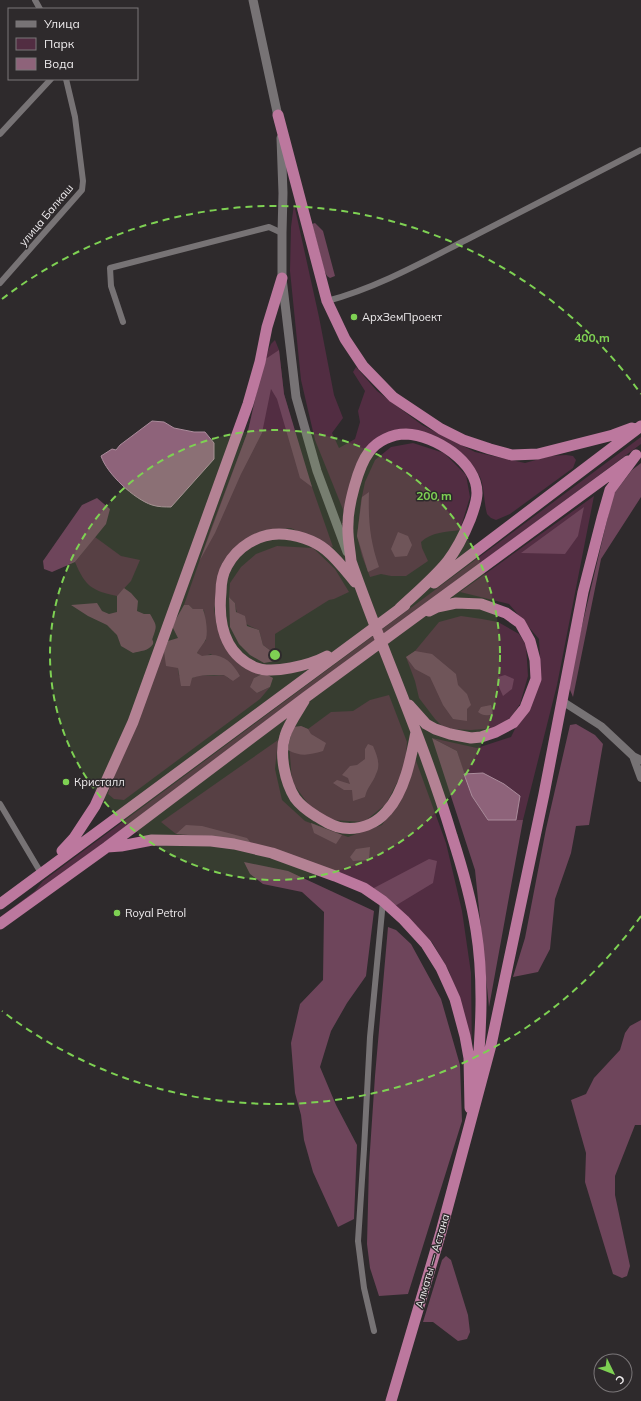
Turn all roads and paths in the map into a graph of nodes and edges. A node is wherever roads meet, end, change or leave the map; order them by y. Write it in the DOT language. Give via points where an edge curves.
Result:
graph roads {
  1 [pos="254,0"];
  2 [pos="50,80"];
  3 [pos="66,80"];
  4 [pos="278,115"];
  5 [pos="0,134"];
  6 [pos="641,150"];
  7 [pos="282,232"];
  8 [pos="282,278"];
  9 [pos="0,283"];
  10 [pos="327,301"];
  11 [pos="124,322"];
  12 [pos="641,422"];
  13 [pos="641,426"];
  14 [pos="639,453"];
  15 [pos="351,561"];
  16 [pos="360,587"];
  17 [pos="399,609"];
  18 [pos="407,623"];
  19 [pos="348,647"];
  20 [pos="306,697"];
  21 [pos="404,699"];
  22 [pos="562,701"];
  23 [pos="416,731"];
  24 [pos="633,756"];
  25 [pos="641,760"];
  26 [pos="641,778"];
  27 [pos="0,804"];
  28 [pos="2,814"];
  29 [pos="107,847"];
  30 [pos="41,873"];
  31 [pos="383,901"];
  32 [pos="0,904"];
  33 [pos="0,924"];
  34 [pos="470,1120"];
  35 [pos="374,1331"];
  36 [pos="391,1401"];
  1 -- 4 [label="main road"];
  2 -- 5 [label="street"];
  3 -- 9 [label="street, улица Балкаш" via="75,117 82,190"];
  4 -- 7 [label="main road" via="282,165"];
  4 -- 10 [label="highway"];
  6 -- 10 [label="street" via="382,281"];
  7 -- 8 [label="main road"];
  7 -- 11 [label="street" via="269,227 110,268 111,286"];
  8 -- 15 [label="main road" via="296,397 317,471"];
  8 -- 30 [label="highway" via="248,404 133,722 95,806 74,838"];
  10 -- 12 [label="highway" via="345,339 363,366 393,397 463,440 512,455 538,454 614,435"];
  13 -- 17 [label="highway"];
  14 -- 18 [label="highway"];
  14 -- 22 [label="highway" via="610,490 583,592"];
  15 -- 16 [label="highway"];
  15 -- 17 [label="highway" via="348,524 352,498 362,464 369,451 391,436 406,434 439,444 464,462 472,471 477,494 474,511 463,538 447,562"];
  16 -- 19 [label="highway" via="326,550 300,537 286,534 257,538 245,545 227,566 222,582 220,617 223,632 236,654 254,667 275,670 298,666 317,661"];
  16 -- 21 [label="highway"];
  17 -- 19 [label="highway"];
  18 -- 20 [label="highway"];
  18 -- 21 [label="highway" via="437,607 456,603 481,604 506,613 520,623 530,642 535,660 536,679 525,708 513,723 481,737 470,738 435,729 426,724"];
  19 -- 30 [label="highway"];
  20 -- 23 [label="highway" via="284,736 282,752 288,782 295,798 328,824 355,828 378,820 388,811 397,797 410,763"];
  20 -- 29 [label="highway"];
  21 -- 23 [label="highway"];
  22 -- 24 [label="street" via="601,726"];
  22 -- 34 [label="highway" via="491,1045"];
  23 -- 34 [label="highway" via="441,798 467,883 476,930 481,1012 477,1079"];
  24 -- 25 [label="street"];
  24 -- 26 [label="street"];
  27 -- 28 [label="street"];
  28 -- 30 [label="street"];
  29 -- 31 [label="highway" via="152,840 234,844 272,853 334,876 364,888"];
  29 -- 33 [label="highway"];
  30 -- 32 [label="highway"];
  31 -- 34 [label="highway" via="426,944 441,968 455,999 469,1058"];
  31 -- 35 [label="street" via="370,1037 358,1241 364,1288"];
  34 -- 36 [label="highway, Алматы — Астана" via="441,1232"];
}
